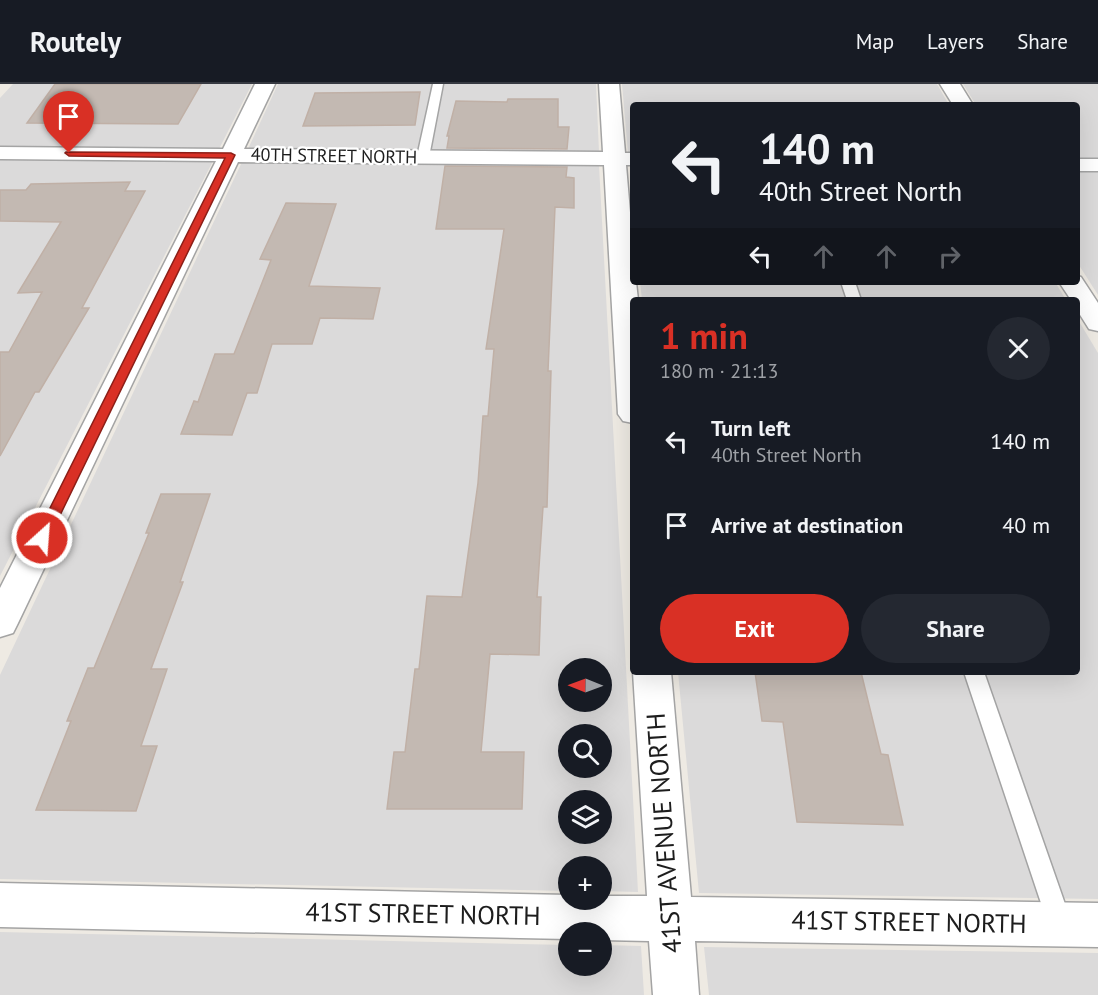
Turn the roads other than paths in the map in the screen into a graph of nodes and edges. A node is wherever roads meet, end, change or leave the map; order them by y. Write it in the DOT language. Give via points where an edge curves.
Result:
graph roads {
  1 [pos="265,84"];
  2 [pos="438,84"];
  3 [pos="609,84"];
  4 [pos="950,84"];
  5 [pos="961,102"];
  6 [pos="0,153"];
  7 [pos="231,155"];
  8 [pos="423,157"];
  9 [pos="623,159"];
  10 [pos="1080,165"];
  11 [pos="1098,165"];
  12 [pos="1074,285"];
  13 [pos="1098,323"];
  14 [pos="630,338"];
  15 [pos="0,623"];
  16 [pos="652,675"];
  17 [pos="975,675"];
  18 [pos="0,905"];
  19 [pos="671,919"];
  20 [pos="1079,925"];
  21 [pos="676,995"];
  1 -- 7 [label="street"];
  2 -- 8 [label="lane"];
  3 -- 9 [label="street"];
  4 -- 5 [label="street"];
  6 -- 7 [label="street, 40TH STREET NORTH"];
  7 -- 8 [label="street, 40TH STREET NORTH"];
  7 -- 15 [label="street"];
  8 -- 9 [label="street, 40TH STREET NORTH"];
  9 -- 14 [label="street"];
  10 -- 11 [label="street"];
  12 -- 13 [label="street"];
  16 -- 19 [label="street, 41ST AVENUE NORTH"];
  17 -- 20 [label="lane"];
  18 -- 19 [label="street, 41ST STREET NORTH"];
  19 -- 20 [label="street, 41ST STREET NORTH"];
  19 -- 21 [label="street, 41ST AVENUE NORTH"];
}
